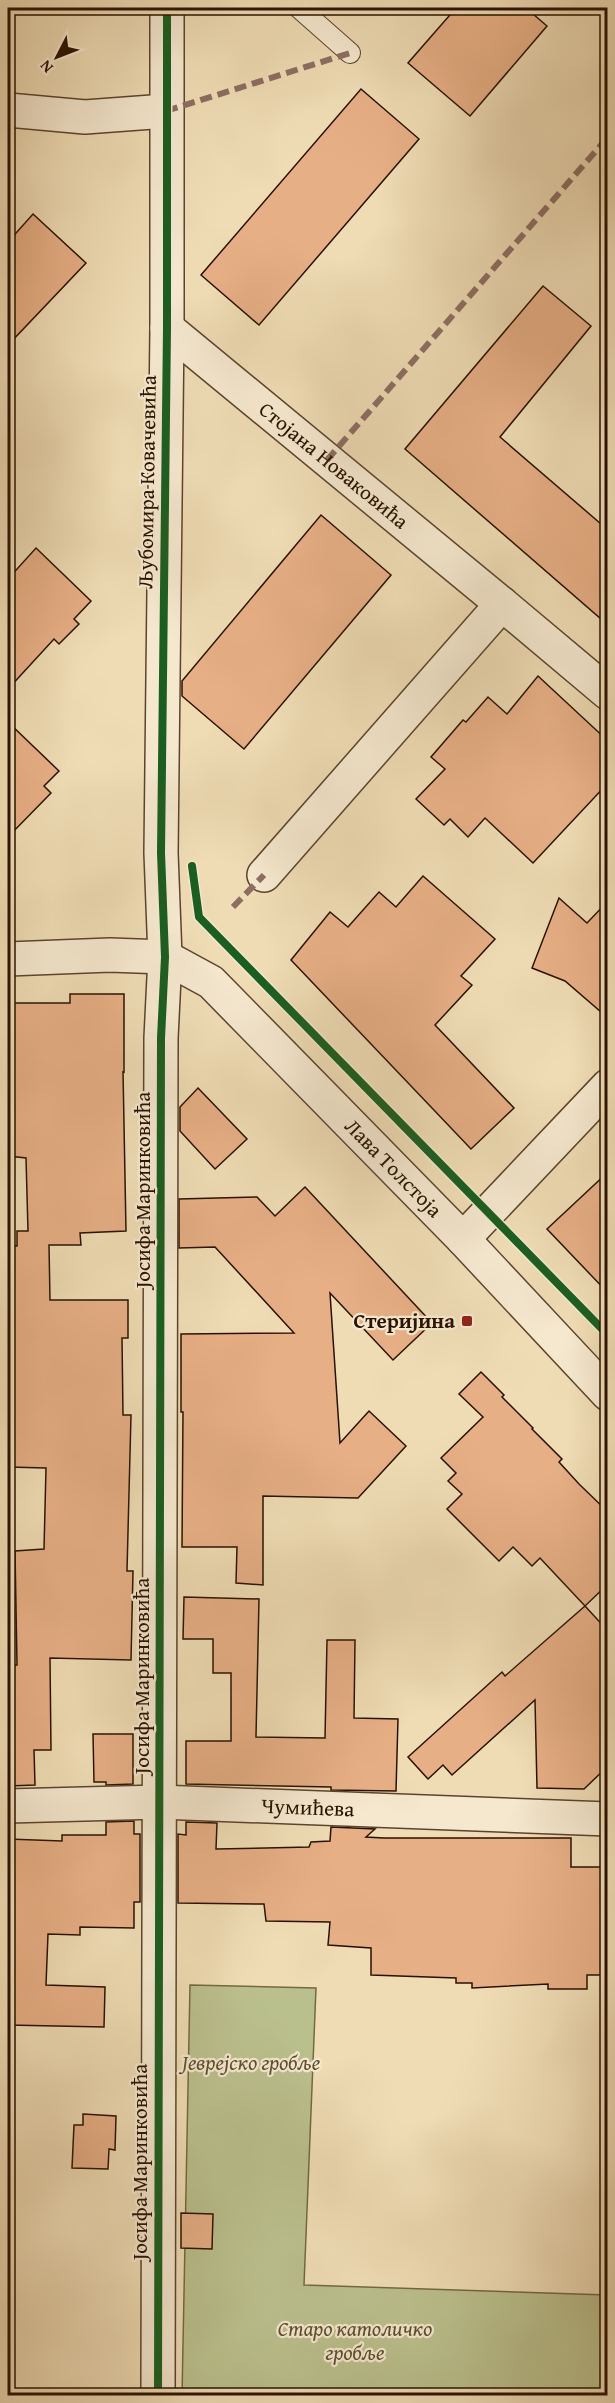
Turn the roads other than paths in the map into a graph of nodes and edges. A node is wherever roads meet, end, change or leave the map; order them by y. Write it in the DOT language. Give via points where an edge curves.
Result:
graph roads {
  1 [pos="167,8"];
  2 [pos="299,8"];
  3 [pos="350,53"];
  4 [pos="8,110"];
  5 [pos="166,111"];
  6 [pos="167,328"];
  7 [pos="502,604"];
  8 [pos="608,693"];
  9 [pos="264,875"];
  10 [pos="165,957"];
  11 [pos="8,959"];
  12 [pos="608,1086"];
  13 [pos="463,1239"];
  14 [pos="608,1394"];
  15 [pos="159,1802"];
  16 [pos="8,1806"];
  17 [pos="608,1819"];
  18 [pos="158,2396"];
  1 -- 5 [label="street, Љубомира Ковачевића"];
  2 -- 3 [label="lane"];
  4 -- 5 [label="street" via="85,117"];
  5 -- 6 [label="street, Љубомира Ковачевића"];
  6 -- 7 [label="street, Стојана Новаковића"];
  6 -- 10 [label="street, Љубомира Ковачевића" via="161,853"];
  7 -- 8 [label="street, Стојана Новаковића"];
  7 -- 9 [label="street"];
  10 -- 11 [label="street"];
  10 -- 13 [label="street, Лава Толстоја" via="211,982"];
  10 -- 15 [label="street, Јосифа Маринковића" via="161,1038"];
  12 -- 13 [label="street"];
  13 -- 14 [label="street, Лава Толстоја"];
  15 -- 16 [label="street, Чумићева"];
  15 -- 17 [label="street, Чумићева"];
  15 -- 18 [label="street, Јосифа Маринковића"];
}
